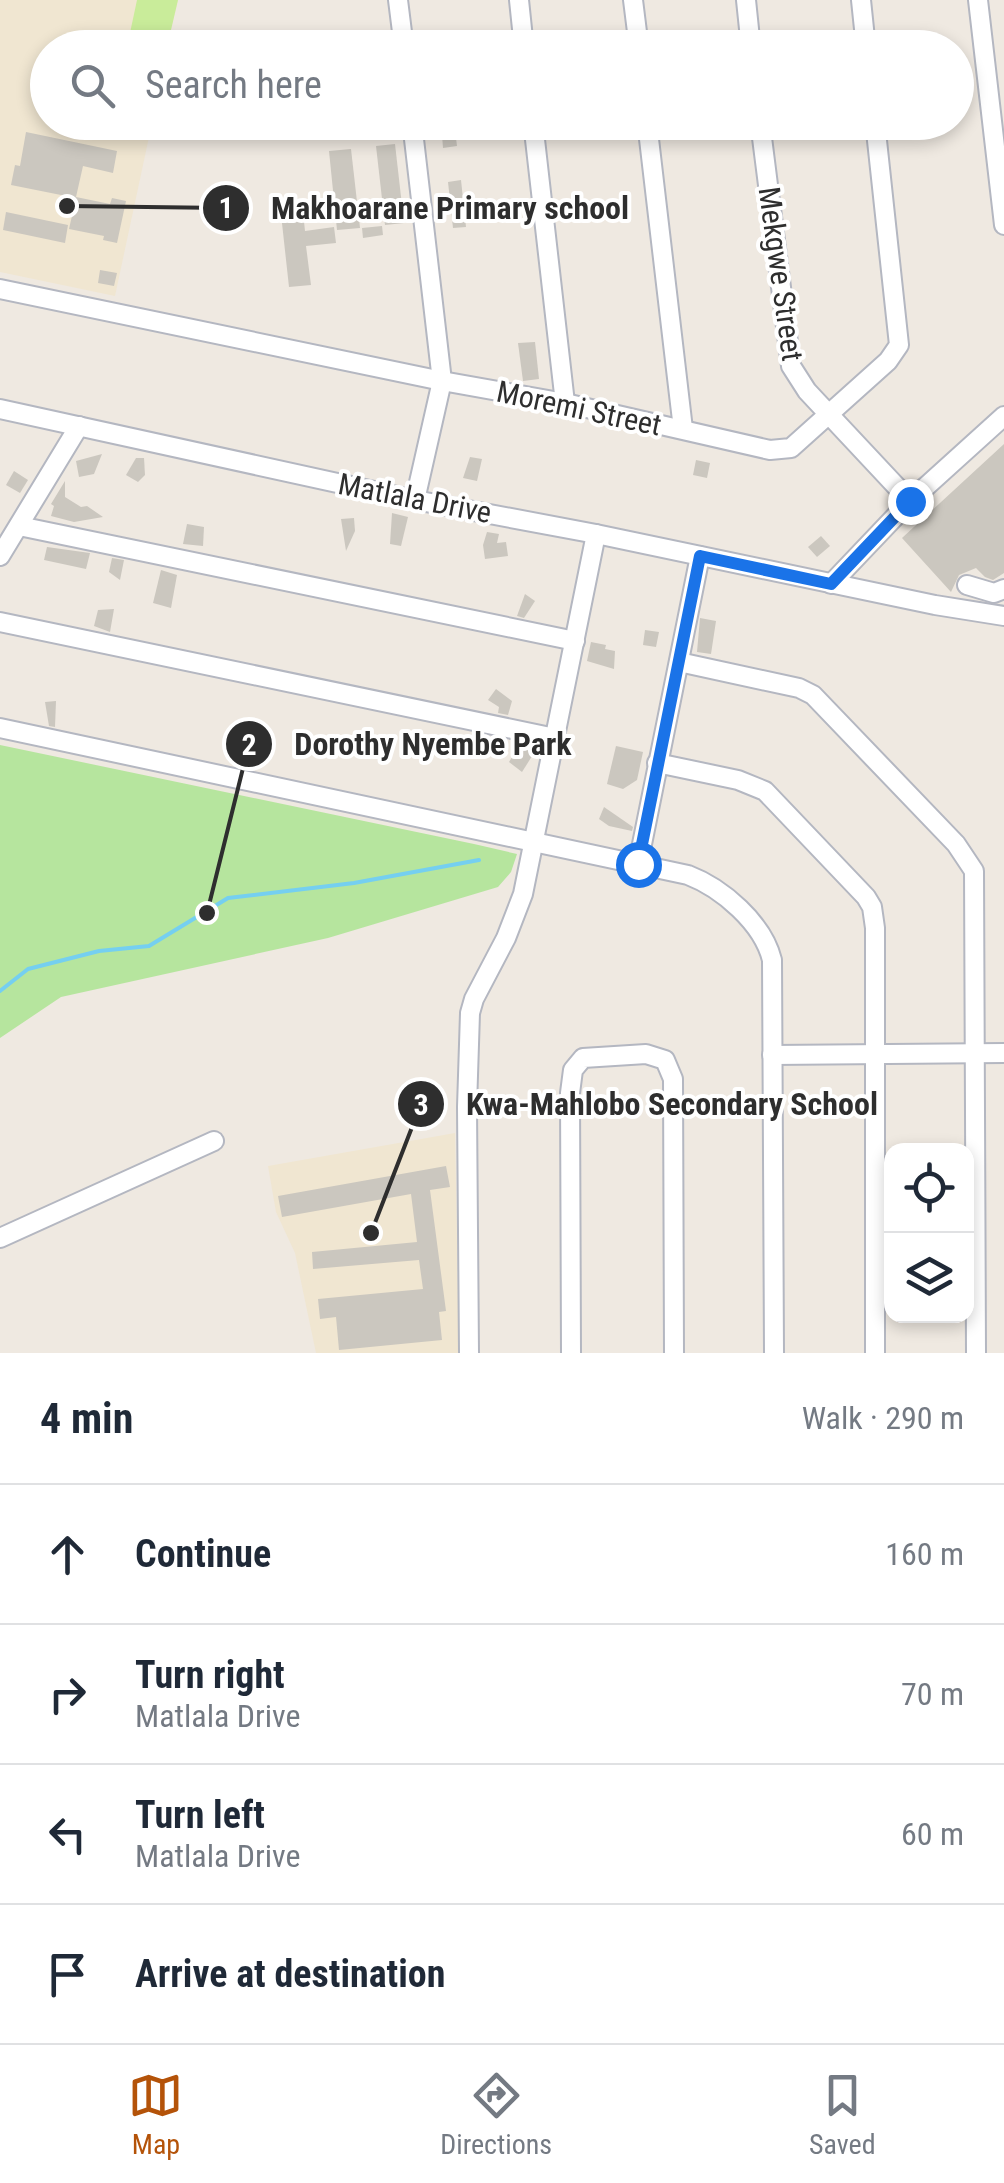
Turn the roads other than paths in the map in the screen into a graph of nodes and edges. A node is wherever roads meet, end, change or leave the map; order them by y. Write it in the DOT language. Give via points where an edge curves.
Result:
graph roads {
  1 [pos="398,0"];
  2 [pos="519,0"];
  3 [pos="633,0"];
  4 [pos="746,0"];
  5 [pos="860,0"];
  6 [pos="978,0"];
  7 [pos="402,30"];
  8 [pos="522,30"];
  9 [pos="636,30"];
  10 [pos="750,30"];
  11 [pos="864,30"];
  12 [pos="414,140"];
  13 [pos="535,140"];
  14 [pos="649,140"];
  15 [pos="762,140"];
  16 [pos="877,140"];
  17 [pos="1004,224"];
  18 [pos="0,289"];
  19 [pos="442,381"];
  20 [pos="565,404"];
  21 [pos="0,409"];
  22 [pos="829,415"];
  23 [pos="1004,416"];
  24 [pos="78,426"];
  25 [pos="683,430"];
  26 [pos="415,500"];
  27 [pos="910,501"];
  28 [pos="18,526"];
  29 [pos="596,534"];
  30 [pos="0,556"];
  31 [pos="700,556"];
  32 [pos="831,584"];
  33 [pos="967,585"];
  34 [pos="1004,589"];
  35 [pos="1004,616"];
  36 [pos="0,622"];
  37 [pos="575,640"];
  38 [pos="680,662"];
  39 [pos="0,728"];
  40 [pos="555,738"];
  41 [pos="657,762"];
  42 [pos="533,841"];
  43 [pos="638,864"];
  44 [pos="975,1052"];
  45 [pos="1004,1052"];
  46 [pos="876,1054"];
  47 [pos="772,1056"];
  48 [pos="214,1141"];
  49 [pos="0,1238"];
  50 [pos="469,1353"];
  51 [pos="571,1353"];
  52 [pos="674,1353"];
  53 [pos="774,1353"];
  54 [pos="875,1353"];
  55 [pos="976,1353"];
  1 -- 7 [label="street"];
  2 -- 8 [label="street"];
  3 -- 9 [label="street"];
  4 -- 10 [label="street"];
  5 -- 11 [label="street"];
  6 -- 17 [label="street"];
  12 -- 19 [label="street"];
  13 -- 20 [label="street"];
  14 -- 25 [label="street"];
  15 -- 22 [label="street, Mekgwe Street" via="788,353 796,377"];
  16 -- 22 [label="street, Moremi Street" via="898,345"];
  18 -- 19 [label="street, Moremi Street"];
  19 -- 20 [label="street, Moremi Street"];
  19 -- 26 [label="street"];
  20 -- 25 [label="street, Moremi Street"];
  21 -- 24 [label="street, Matlala Drive"];
  22 -- 25 [label="street, Moremi Street" via="799,444 780,450"];
  22 -- 27 [label="street, Mekgwe Street"];
  23 -- 27 [label="street"];
  24 -- 26 [label="street, Matlala Drive"];
  24 -- 28 [label="street"];
  26 -- 29 [label="street, Matlala Drive"];
  27 -- 32 [label="street"];
  28 -- 30 [label="street"];
  28 -- 37 [label="street"];
  29 -- 31 [label="street, Matlala Drive"];
  29 -- 37 [label="street"];
  31 -- 32 [label="street, Matlala Drive"];
  31 -- 38 [label="street"];
  32 -- 35 [label="street, Matlala Drive"];
  33 -- 34 [label="street"];
  36 -- 40 [label="street"];
  37 -- 40 [label="street"];
  38 -- 41 [label="street"];
  38 -- 44 [label="street" via="813,695 968,860 976,886"];
  39 -- 42 [label="street"];
  40 -- 42 [label="street"];
  41 -- 43 [label="street"];
  41 -- 46 [label="street" via="764,790 866,897 876,928"];
  42 -- 43 [label="street"];
  42 -- 50 [label="street" via="516,916 470,1013"];
  43 -- 47 [label="street" via="707,882 764,938 772,960"];
  44 -- 45 [label="street"];
  44 -- 46 [label="street"];
  44 -- 55 [label="street"];
  46 -- 47 [label="street"];
  46 -- 54 [label="street"];
  47 -- 53 [label="street"];
  48 -- 49 [label="street"];
  51 -- 52 [label="street" via="573,1070 583,1058 646,1054 665,1060 673,1079"];
}
